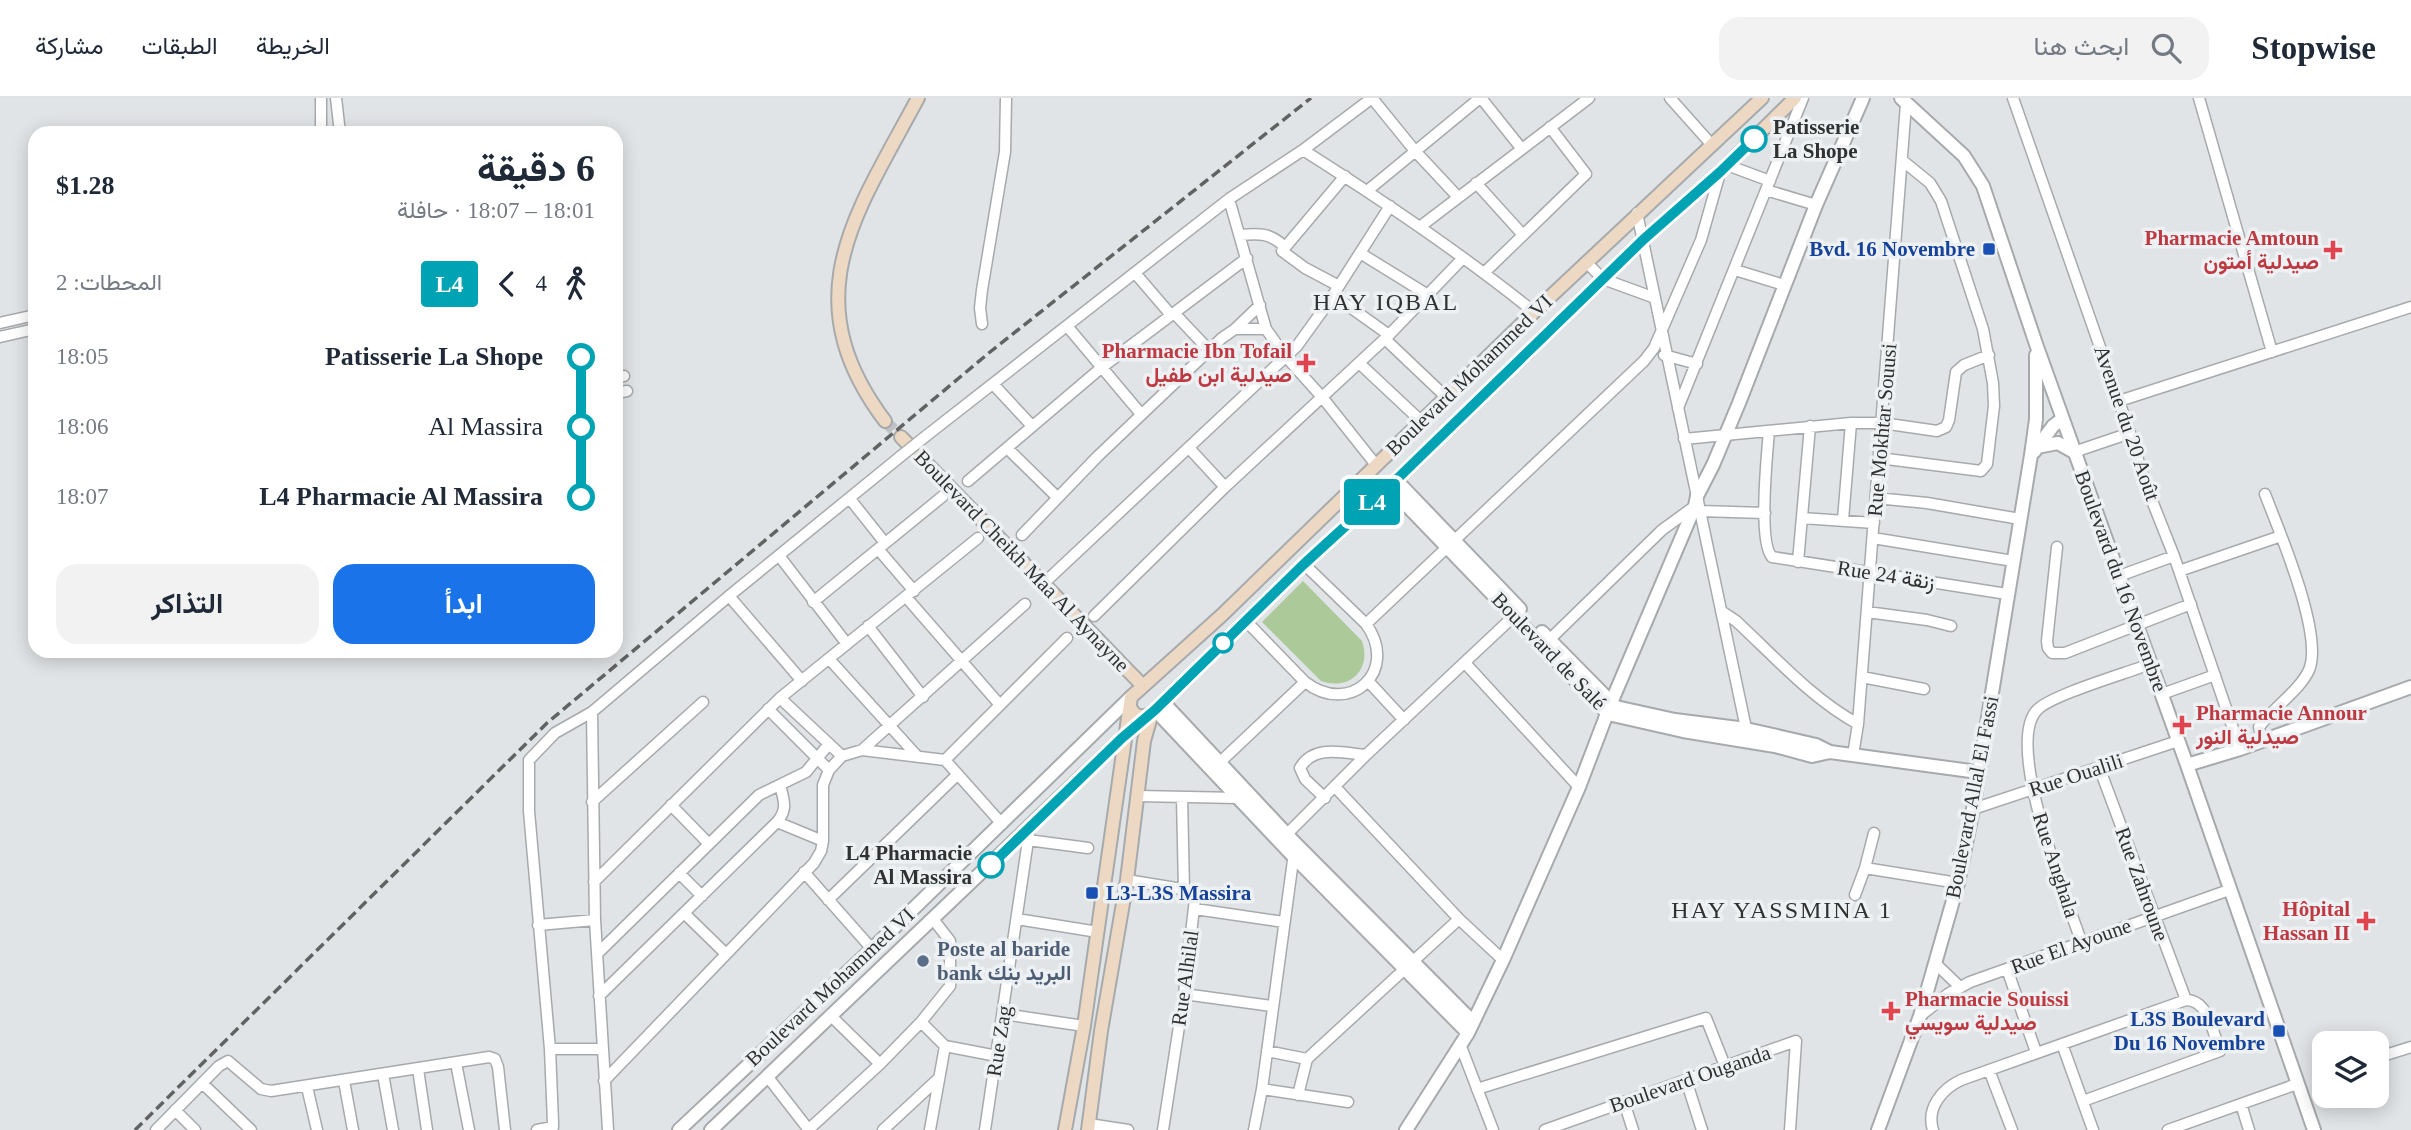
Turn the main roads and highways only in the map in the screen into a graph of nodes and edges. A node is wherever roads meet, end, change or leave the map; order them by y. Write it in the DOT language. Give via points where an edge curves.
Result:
graph roads {
  1 [pos="918,98"];
  2 [pos="1762,98"];
  3 [pos="1795,98"];
  4 [pos="885,421"];
  5 [pos="901,437"];
  6 [pos="1145,684"];
  7 [pos="1130,701"];
  8 [pos="1157,708"];
  9 [pos="1088,1127"];
  10 [pos="1065,1130"];
  1 -- 4 [label="main road" via="854,219 839,271 839,324 845,348 868,399"];
  2 -- 6 [label="main road, Boulevard Mohammed VI"];
  3 -- 8 [label="main road, Boulevard Mohammed VI"];
  5 -- 6 [label="main road, Boulevard Cheikh Maa Al Aynayne"];
  6 -- 7 [label="main road, Boulevard Mohammed VI"];
  6 -- 8 [label="main road, Boulevard Cheikh Maa Al Aynayne" via="1155,681 1166,693"];
  7 -- 8 [label="main road" via="1137,716"];
  7 -- 10 [label="main road, Boulevard Cheikh Maa Al Aynayne"];
  8 -- 9 [label="main road" via="1144,741"];
}
